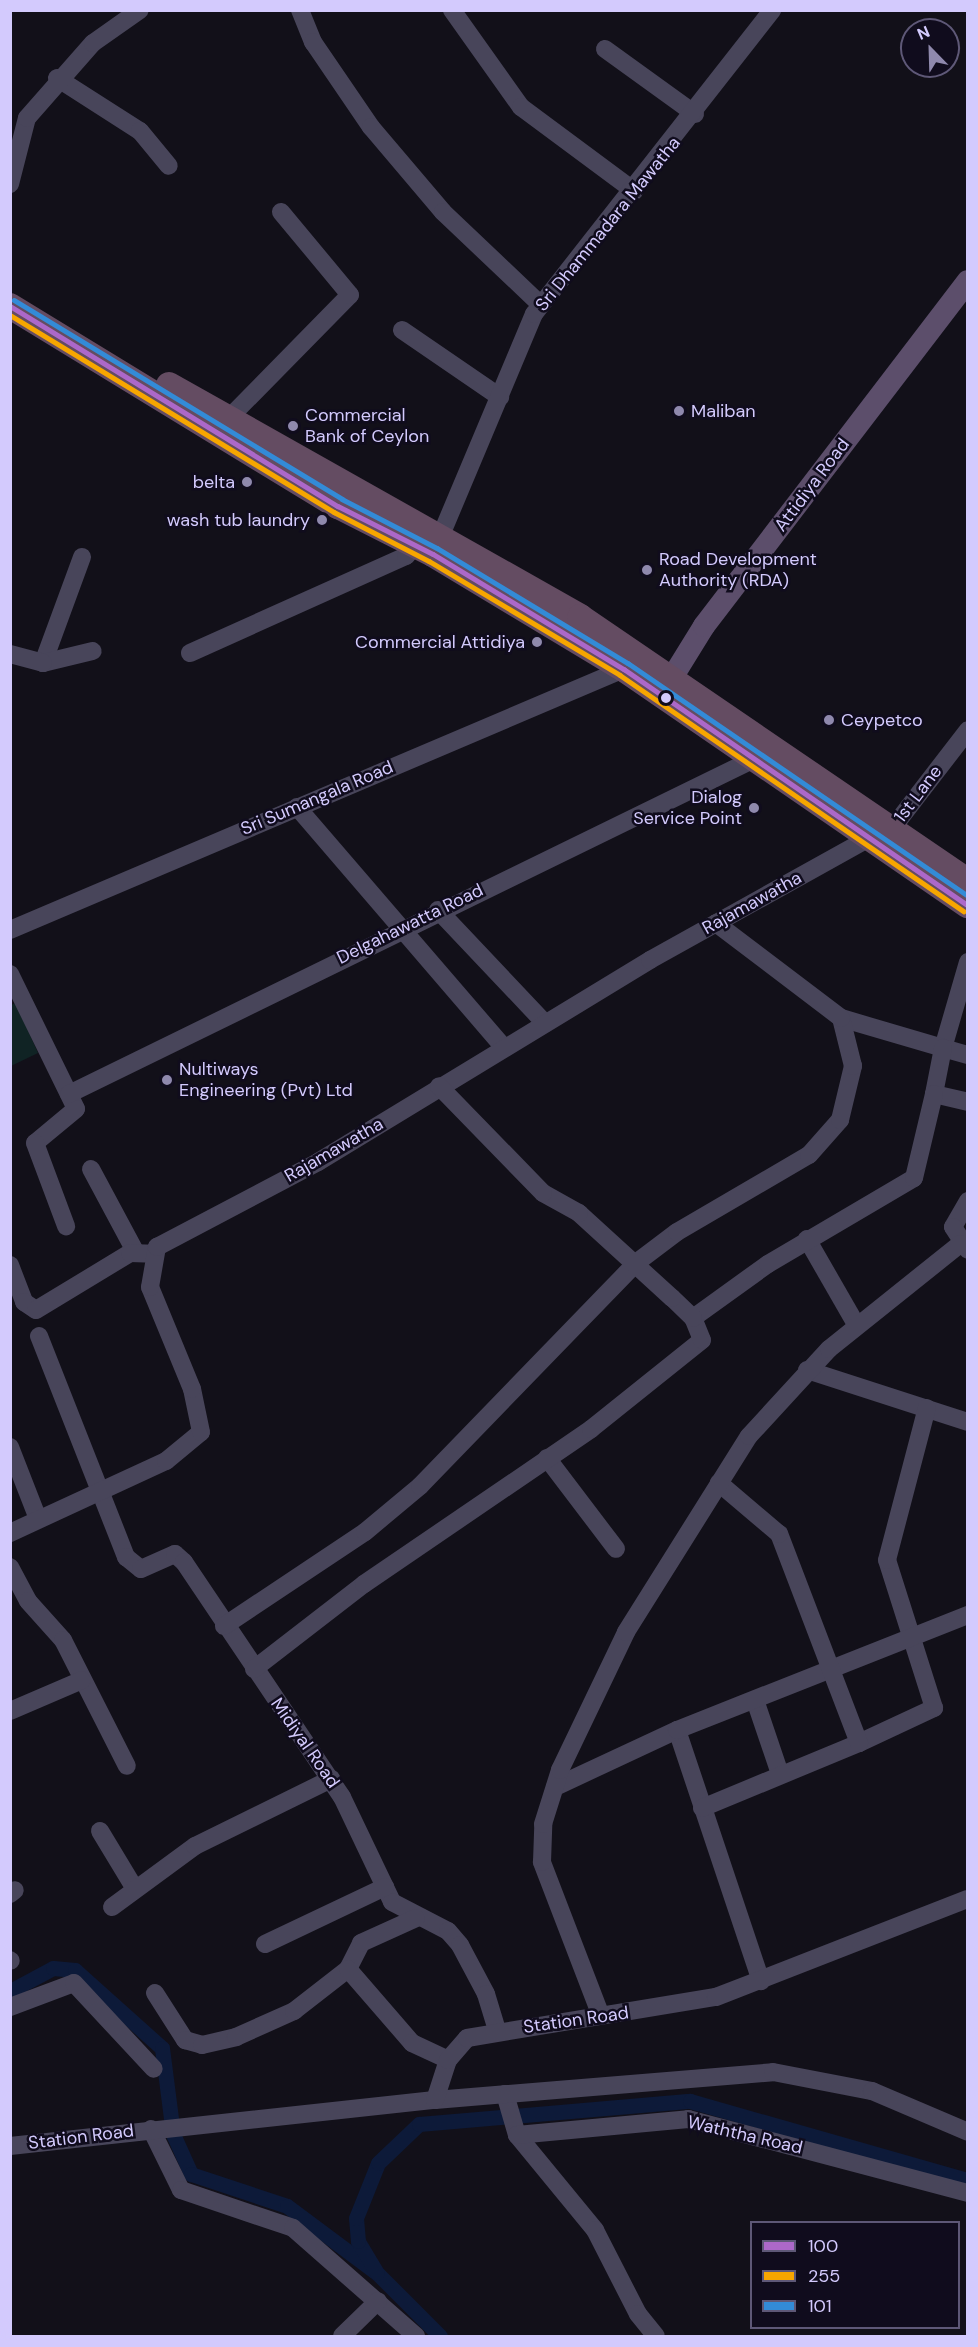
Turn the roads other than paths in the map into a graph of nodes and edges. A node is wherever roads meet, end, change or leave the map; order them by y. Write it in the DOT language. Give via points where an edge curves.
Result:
graph roads {
  1 [pos="140,10"];
  2 [pos="300,10"];
  3 [pos="452,10"];
  4 [pos="772,10"];
  5 [pos="605,49"];
  6 [pos="57,78"];
  7 [pos="695,114"];
  8 [pos="169,166"];
  9 [pos="10,184"];
  10 [pos="634,192"];
  11 [pos="281,212"];
  12 [pos="968,280"];
  13 [pos="10,288"];
  14 [pos="541,304"];
  15 [pos="10,306"];
  16 [pos="402,330"];
  17 [pos="500,397"];
  18 [pos="228,419"];
  19 [pos="429,543"];
  20 [pos="82,557"];
  21 [pos="93,651"];
  22 [pos="190,653"];
  23 [pos="10,654"];
  24 [pos="43,663"];
  25 [pos="624,669"];
  26 [pos="668,687"];
  27 [pos="968,730"];
  28 [pos="754,759"];
  29 [pos="297,807"];
  30 [pos="891,830"];
  31 [pos="866,840"];
  32 [pos="968,882"];
  33 [pos="968,905"];
  34 [pos="438,910"];
  35 [pos="716,923"];
  36 [pos="400,929"];
  37 [pos="10,930"];
  38 [pos="968,962"];
  39 [pos="10,974"];
  40 [pos="841,1018"];
  41 [pos="545,1023"];
  42 [pos="504,1048"];
  43 [pos="943,1048"];
  44 [pos="968,1055"];
  45 [pos="439,1086"];
  46 [pos="69,1094"];
  47 [pos="934,1094"];
  48 [pos="968,1102"];
  49 [pos="91,1169"];
  50 [pos="968,1201"];
  51 [pos="66,1226"];
  52 [pos="807,1239"];
  53 [pos="964,1247"];
  54 [pos="135,1251"];
  55 [pos="153,1254"];
  56 [pos="636,1263"];
  57 [pos="10,1265"];
  58 [pos="693,1318"];
  59 [pos="857,1326"];
  60 [pos="39,1336"];
  61 [pos="807,1371"];
  62 [pos="927,1408"];
  63 [pos="968,1422"];
  64 [pos="10,1446"];
  65 [pos="547,1458"];
  66 [pos="719,1483"];
  67 [pos="98,1492"];
  68 [pos="38,1519"];
  69 [pos="10,1533"];
  70 [pos="616,1549"];
  71 [pos="10,1568"];
  72 [pos="968,1615"];
  73 [pos="224,1626"];
  74 [pos="913,1636"];
  75 [pos="833,1668"];
  76 [pos="254,1669"];
  77 [pos="82,1680"];
  78 [pos="755,1700"];
  79 [pos="10,1711"];
  80 [pos="676,1730"];
  81 [pos="859,1743"];
  82 [pos="127,1766"];
  83 [pos="780,1774"];
  84 [pos="331,1779"];
  85 [pos="555,1787"];
  86 [pos="702,1808"];
  87 [pos="100,1831"];
  88 [pos="385,1887"];
  89 [pos="135,1889"];
  90 [pos="968,1899"];
  91 [pos="112,1907"];
  92 [pos="416,1918"];
  93 [pos="265,1944"];
  94 [pos="348,1969"];
  95 [pos="761,1981"];
  96 [pos="155,1994"];
  97 [pos="10,2007"];
  98 [pos="601,2016"];
  99 [pos="497,2031"];
  100 [pos="448,2060"];
  101 [pos="154,2069"];
  102 [pos="435,2100"];
  103 [pos="506,2101"];
  104 [pos="151,2129"];
  105 [pos="514,2130"];
  106 [pos="968,2132"];
  107 [pos="10,2146"];
  108 [pos="968,2193"];
  109 [pos="378,2301"];
  110 [pos="342,2337"];
  111 [pos="416,2337"];
  112 [pos="656,2337"];
  1 -- 6 [label="street"];
  2 -- 14 [label="street" via="313,42 371,127 443,212"];
  3 -- 10 [label="street" via="521,107"];
  4 -- 7 [label="street, Sri Dhammadara Mawatha"];
  5 -- 7 [label="street"];
  6 -- 8 [label="street" via="140,131"];
  6 -- 9 [label="street" via="27,118"];
  7 -- 10 [label="street, Sri Dhammadara Mawatha"];
  10 -- 14 [label="street, Sri Dhammadara Mawatha"];
  11 -- 18 [label="street" via="350,295"];
  12 -- 26 [label="main road, Attidiya Road" via="704,626"];
  13 -- 18 [label="highway"];
  14 -- 17 [label="street, Sri Dhammadara Mawatha"];
  15 -- 19 [label="highway" via="338,506"];
  16 -- 17 [label="street"];
  17 -- 19 [label="street, Sri Dhammadara Mawatha"];
  18 -- 19 [label="highway"];
  19 -- 22 [label="street"];
  19 -- 25 [label="highway"];
  19 -- 26 [label="highway" via="580,617"];
  20 -- 24 [label="street"];
  21 -- 24 [label="street"];
  23 -- 24 [label="street"];
  25 -- 26 [label="highway"];
  25 -- 29 [label="street, Sri Sumangala Road"];
  26 -- 28 [label="highway"];
  26 -- 30 [label="highway"];
  27 -- 30 [label="street, 1st Lane"];
  28 -- 31 [label="highway"];
  28 -- 34 [label="street, Delgahawatta Road"];
  29 -- 36 [label="street"];
  29 -- 37 [label="street, Sri Sumangala Road"];
  30 -- 32 [label="highway"];
  31 -- 33 [label="highway"];
  31 -- 35 [label="street, Rajamawatha"];
  34 -- 36 [label="street, Delgahawatta Road"];
  34 -- 41 [label="street"];
  35 -- 40 [label="street"];
  35 -- 41 [label="street, Rajamawatha"];
  36 -- 42 [label="street"];
  36 -- 46 [label="street, Delgahawatta Road"];
  38 -- 43 [label="street"];
  39 -- 46 [label="street"];
  40 -- 43 [label="street"];
  40 -- 56 [label="street" via="853,1084 829,1136 790,1167 677,1232"];
  41 -- 42 [label="street, Rajamawatha"];
  42 -- 45 [label="street, Rajamawatha"];
  43 -- 44 [label="street"];
  43 -- 47 [label="street"];
  45 -- 55 [label="street, Rajamawatha" via="318,1162 172,1238"];
  45 -- 56 [label="street" via="543,1193 579,1214"];
  46 -- 51 [label="street" via="76,1109 73,1117 42,1133 35,1143"];
  47 -- 48 [label="street"];
  47 -- 52 [label="street" via="914,1178"];
  49 -- 54 [label="street"];
  50 -- 53 [label="street" via="954,1218"];
  52 -- 58 [label="street"];
  52 -- 59 [label="street"];
  53 -- 59 [label="street"];
  54 -- 55 [label="street"];
  54 -- 57 [label="street" via="36,1310 24,1302"];
  55 -- 67 [label="street" via="150,1287 192,1389 201,1432 177,1455"];
  56 -- 58 [label="street"];
  56 -- 73 [label="street" via="420,1486 365,1532"];
  58 -- 65 [label="street" via="702,1340"];
  59 -- 61 [label="street"];
  60 -- 67 [label="street"];
  61 -- 62 [label="street"];
  61 -- 66 [label="street" via="749,1436"];
  62 -- 63 [label="street"];
  62 -- 74 [label="street" via="887,1560"];
  64 -- 68 [label="street"];
  65 -- 70 [label="street"];
  65 -- 76 [label="street" via="364,1584"];
  66 -- 75 [label="street" via="780,1534"];
  66 -- 85 [label="street" via="626,1632"];
  67 -- 68 [label="street"];
  67 -- 73 [label="street, Midiyal Road" via="132,1564 152,1566 175,1554"];
  68 -- 69 [label="street"];
  71 -- 77 [label="street" via="28,1601 63,1641"];
  72 -- 74 [label="street"];
  73 -- 76 [label="street, Midiyal Road"];
  74 -- 75 [label="street"];
  74 -- 81 [label="street" via="934,1708"];
  75 -- 78 [label="street"];
  75 -- 81 [label="street"];
  76 -- 84 [label="street, Midiyal Road"];
  77 -- 79 [label="street"];
  77 -- 82 [label="street"];
  78 -- 80 [label="street"];
  78 -- 83 [label="street"];
  80 -- 85 [label="street"];
  80 -- 86 [label="street"];
  81 -- 83 [label="street"];
  83 -- 86 [label="street"];
  84 -- 88 [label="street, Midiyal Road"];
  84 -- 89 [label="street" via="195,1846"];
  85 -- 98 [label="street" via="543,1824 542,1862"];
  86 -- 95 [label="street"];
  87 -- 89 [label="street"];
  88 -- 92 [label="street, Midiyal Road" via="400,1910"];
  88 -- 93 [label="street"];
  89 -- 91 [label="street"];
  90 -- 95 [label="street, Station Road"];
  92 -- 94 [label="street" via="361,1943"];
  92 -- 99 [label="street, Midiyal Road" via="454,1936 486,1994"];
  94 -- 96 [label="street" via="294,2011 236,2037 202,2045 185,2040"];
  94 -- 100 [label="street" via="412,2043"];
  95 -- 98 [label="street, Station Road" via="680,2006"];
  97 -- 101 [label="street" via="74,1983"];
  98 -- 99 [label="street, Station Road"];
  99 -- 100 [label="street, Station Road" via="467,2038"];
  100 -- 102 [label="street, Station Road"];
  102 -- 103 [label="street"];
  102 -- 104 [label="street, Station Road"];
  103 -- 105 [label="street"];
  103 -- 106 [label="street" via="773,2072 872,2091"];
  104 -- 107 [label="street, Station Road"];
  104 -- 109 [label="street" via="181,2190 293,2228"];
  105 -- 108 [label="street, Waththa Road" via="688,2119"];
  105 -- 112 [label="street" via="595,2230 638,2314"];
  109 -- 110 [label="street"];
  109 -- 111 [label="street"];
}
